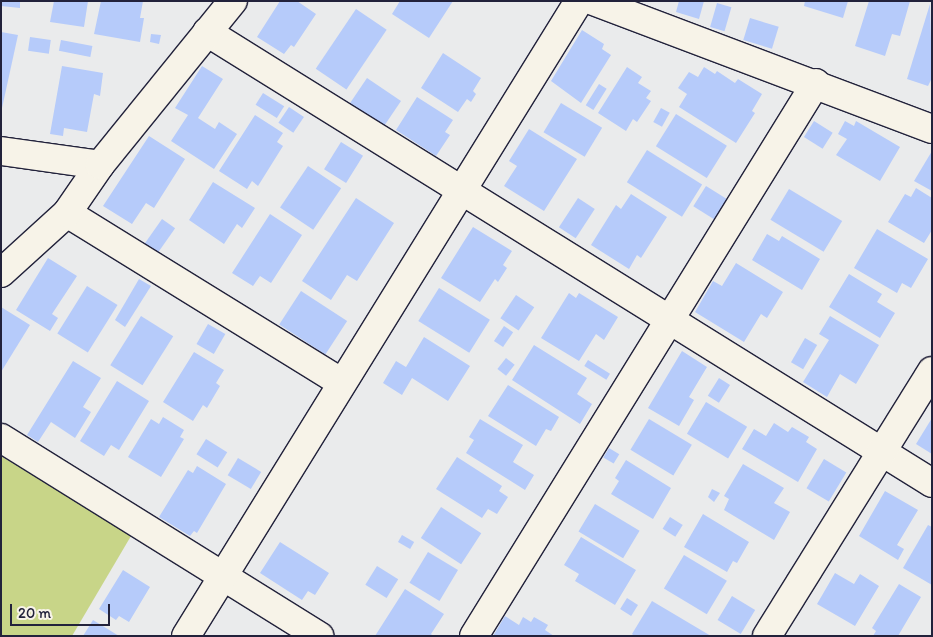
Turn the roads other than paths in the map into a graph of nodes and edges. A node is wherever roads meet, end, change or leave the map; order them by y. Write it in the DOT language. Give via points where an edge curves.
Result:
graph roads {
  1 [pos="233,1"];
  2 [pos="579,1"];
  3 [pos="593,1"];
  4 [pos="207,32"];
  5 [pos="816,83"];
  6 [pos="932,129"];
  7 [pos="1,151"];
  8 [pos="100,165"];
  9 [pos="460,192"];
  10 [pos="67,213"];
  11 [pos="1,273"];
  12 [pos="669,322"];
  13 [pos="932,371"];
  14 [pos="342,383"];
  15 [pos="1,438"];
  16 [pos="882,452"];
  17 [pos="932,483"];
  18 [pos="223,576"];
  19 [pos="186,636"];
  20 [pos="319,636"];
  21 [pos="474,636"];
  22 [pos="767,636"];
  1 -- 4 [label="street"];
  2 -- 9 [label="street"];
  3 -- 5 [label="street"];
  4 -- 8 [label="street"];
  4 -- 9 [label="street"];
  5 -- 6 [label="street"];
  5 -- 12 [label="street"];
  7 -- 8 [label="street"];
  8 -- 10 [label="street"];
  9 -- 12 [label="street"];
  9 -- 14 [label="street"];
  10 -- 11 [label="street"];
  10 -- 14 [label="street"];
  12 -- 16 [label="street"];
  12 -- 21 [label="street"];
  13 -- 16 [label="street"];
  14 -- 18 [label="street"];
  15 -- 18 [label="street"];
  16 -- 17 [label="street"];
  16 -- 22 [label="street"];
  18 -- 19 [label="street"];
  18 -- 20 [label="street"];
}
